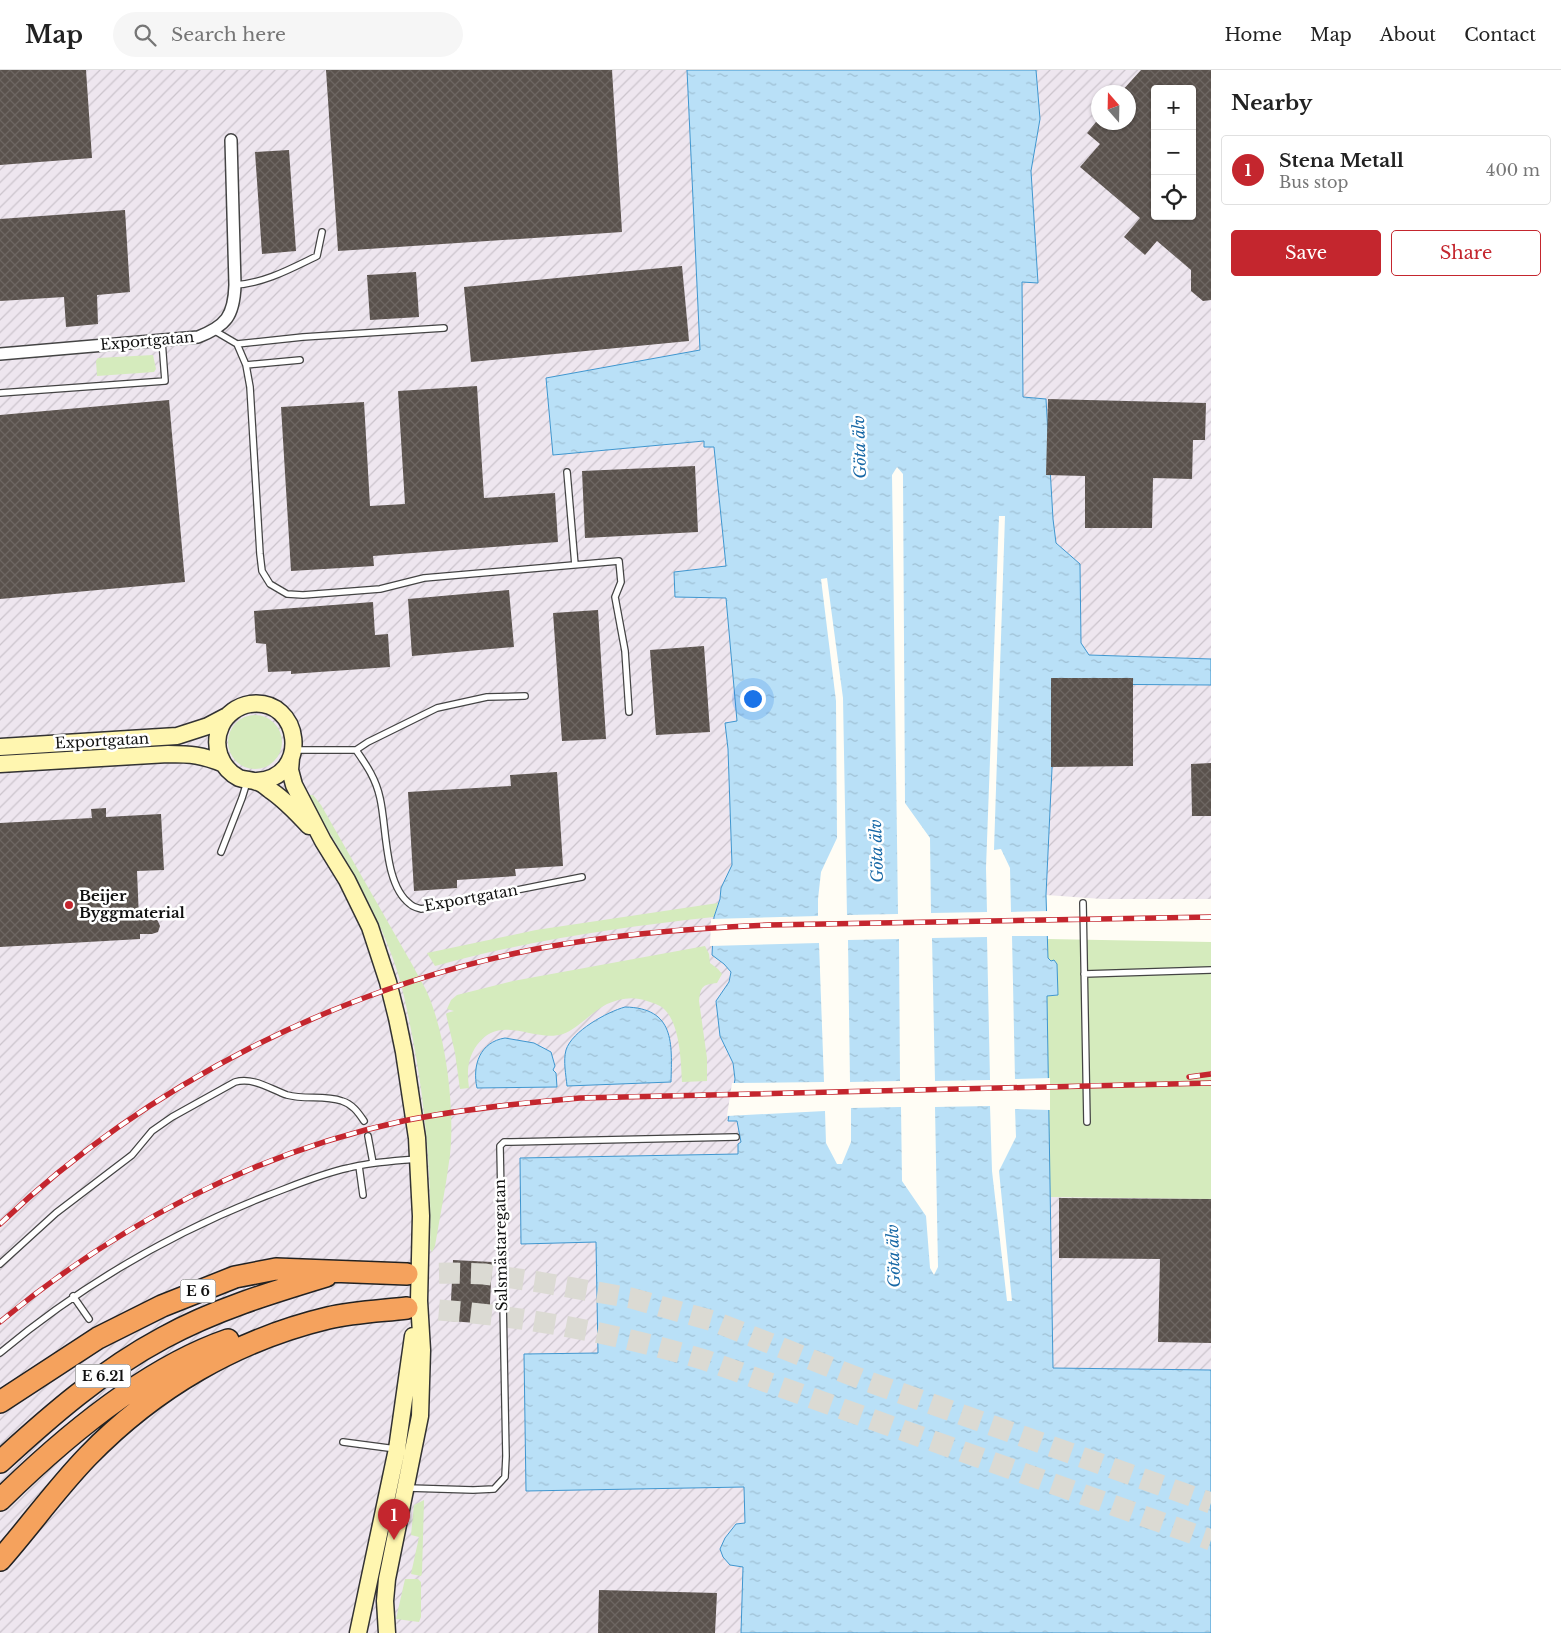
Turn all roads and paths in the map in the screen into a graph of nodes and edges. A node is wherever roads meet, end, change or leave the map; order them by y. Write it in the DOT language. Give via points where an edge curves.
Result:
graph roads {
  1 [pos="231,140"];
  2 [pos="322,232"];
  3 [pos="235,285"];
  4 [pos="444,328"];
  5 [pos="215,330"];
  6 [pos="162,341"];
  7 [pos="237,344"];
  8 [pos="0,354"];
  9 [pos="300,360"];
  10 [pos="246,365"];
  11 [pos="0,393"];
  12 [pos="567,472"];
  13 [pos="575,565"];
  14 [pos="524,696"];
  15 [pos="628,712"];
  16 [pos="229,715"];
  17 [pos="0,747"];
  18 [pos="356,750"];
  19 [pos="292,754"];
  20 [pos="0,764"];
  21 [pos="224,764"];
  22 [pos="252,781"];
  23 [pos="323,841"];
  24 [pos="221,852"];
  25 [pos="582,877"];
  26 [pos="1083,903"];
  27 [pos="1211,970"];
  28 [pos="1084,974"];
  29 [pos="364,1121"];
  30 [pos="1087,1122"];
  31 [pos="368,1136"];
  32 [pos="736,1137"];
  33 [pos="419,1159"];
  34 [pos="373,1163"];
  35 [pos="360,1166"];
  36 [pos="363,1195"];
  37 [pos="0,1264"];
  38 [pos="345,1271"];
  39 [pos="407,1274"];
  40 [pos="73,1296"];
  41 [pos="413,1305"];
  42 [pos="357,1314"];
  43 [pos="89,1319"];
  44 [pos="0,1353"];
  45 [pos="64,1359"];
  46 [pos="0,1402"];
  47 [pos="0,1416"];
  48 [pos="343,1442"];
  49 [pos="405,1450"];
  50 [pos="88,1456"];
  51 [pos="0,1462"];
  52 [pos="406,1488"];
  53 [pos="0,1500"];
  54 [pos="0,1560"];
  55 [pos="0,1579"];
  56 [pos="358,1633"];
  57 [pos="387,1633"];
  1 -- 3 [label="street, Exportgatan"];
  2 -- 3 [label="lane" via="317,256 278,275"];
  3 -- 5 [label="street, Exportgatan" via="228,319"];
  4 -- 7 [label="lane"];
  5 -- 6 [label="street, Exportgatan" via="198,337"];
  5 -- 7 [label="lane"];
  6 -- 8 [label="street, Exportgatan"];
  6 -- 11 [label="lane" via="165,381"];
  7 -- 10 [label="lane"];
  9 -- 10 [label="lane"];
  10 -- 13 [label="lane" via="260,554 262,571 270,584 287,594 303,595 380,589 424,578"];
  12 -- 13 [label="lane"];
  13 -- 15 [label="lane" via="619,561 621,582 615,597 625,652"];
  14 -- 18 [label="lane" via="487,697 437,708"];
  16 -- 17 [label="street, Exportgatan" via="177,736"];
  16 -- 19 [label="street, Exportgatan" via="250,704 274,709 290,726 294,738"];
  16 -- 21 [label="street" via="222,723 217,738"];
  18 -- 19 [label="lane"];
  18 -- 25 [label="lane, Exportgatan" via="372,771 380,797 391,870 400,892 410,905 421,909"];
  19 -- 22 [label="street" via="277,775 267,780"];
  19 -- 23 [label="street" via="290,770 294,785"];
  20 -- 21 [label="street, Exportgatan" via="168,754 194,754"];
  21 -- 22 [label="street, Exportgatan" via="234,775"];
  22 -- 23 [label="street" via="283,800"];
  22 -- 24 [label="lane"];
  23 -- 33 [label="street" via="363,911 388,982 404,1052"];
  26 -- 28 [label="lane"];
  27 -- 28 [label="lane"];
  28 -- 30 [label="lane"];
  29 -- 37 [label="lane" via="355,1108 342,1101 288,1095 244,1080 235,1082 152,1131 132,1155 56,1212"];
  31 -- 34 [label="lane"];
  32 -- 52 [label="lane, Salsmästaregatan" via="504,1142 500,1146 505,1478 494,1489"];
  33 -- 34 [label="lane"];
  33 -- 41 [label="street" via="421,1216"];
  34 -- 35 [label="lane"];
  35 -- 36 [label="lane"];
  35 -- 40 [label="lane" via="304,1181 220,1214 141,1254"];
  38 -- 39 [label="highway, E 6.21"];
  38 -- 45 [label="highway, E 6" via="276,1270 235,1278 154,1309"];
  38 -- 51 [label="highway, E 6.21" via="236,1305 162,1338 101,1377"];
  40 -- 43 [label="lane"];
  40 -- 44 [label="lane"];
  41 -- 42 [label="highway, E 6.21"];
  41 -- 49 [label="street"];
  42 -- 50 [label="highway" via="302,1325 217,1358 156,1396"];
  42 -- 53 [label="highway, E 6.21" via="329,1313 290,1319 209,1346 179,1361 100,1412"];
  45 -- 46 [label="highway, E 6"];
  45 -- 47 [label="highway"];
  48 -- 49 [label="lane"];
  49 -- 52 [label="street"];
  49 -- 56 [label="street"];
  50 -- 54 [label="highway"];
  50 -- 55 [label="highway" via="42,1515"];
  52 -- 57 [label="street" via="387,1579"];
}
